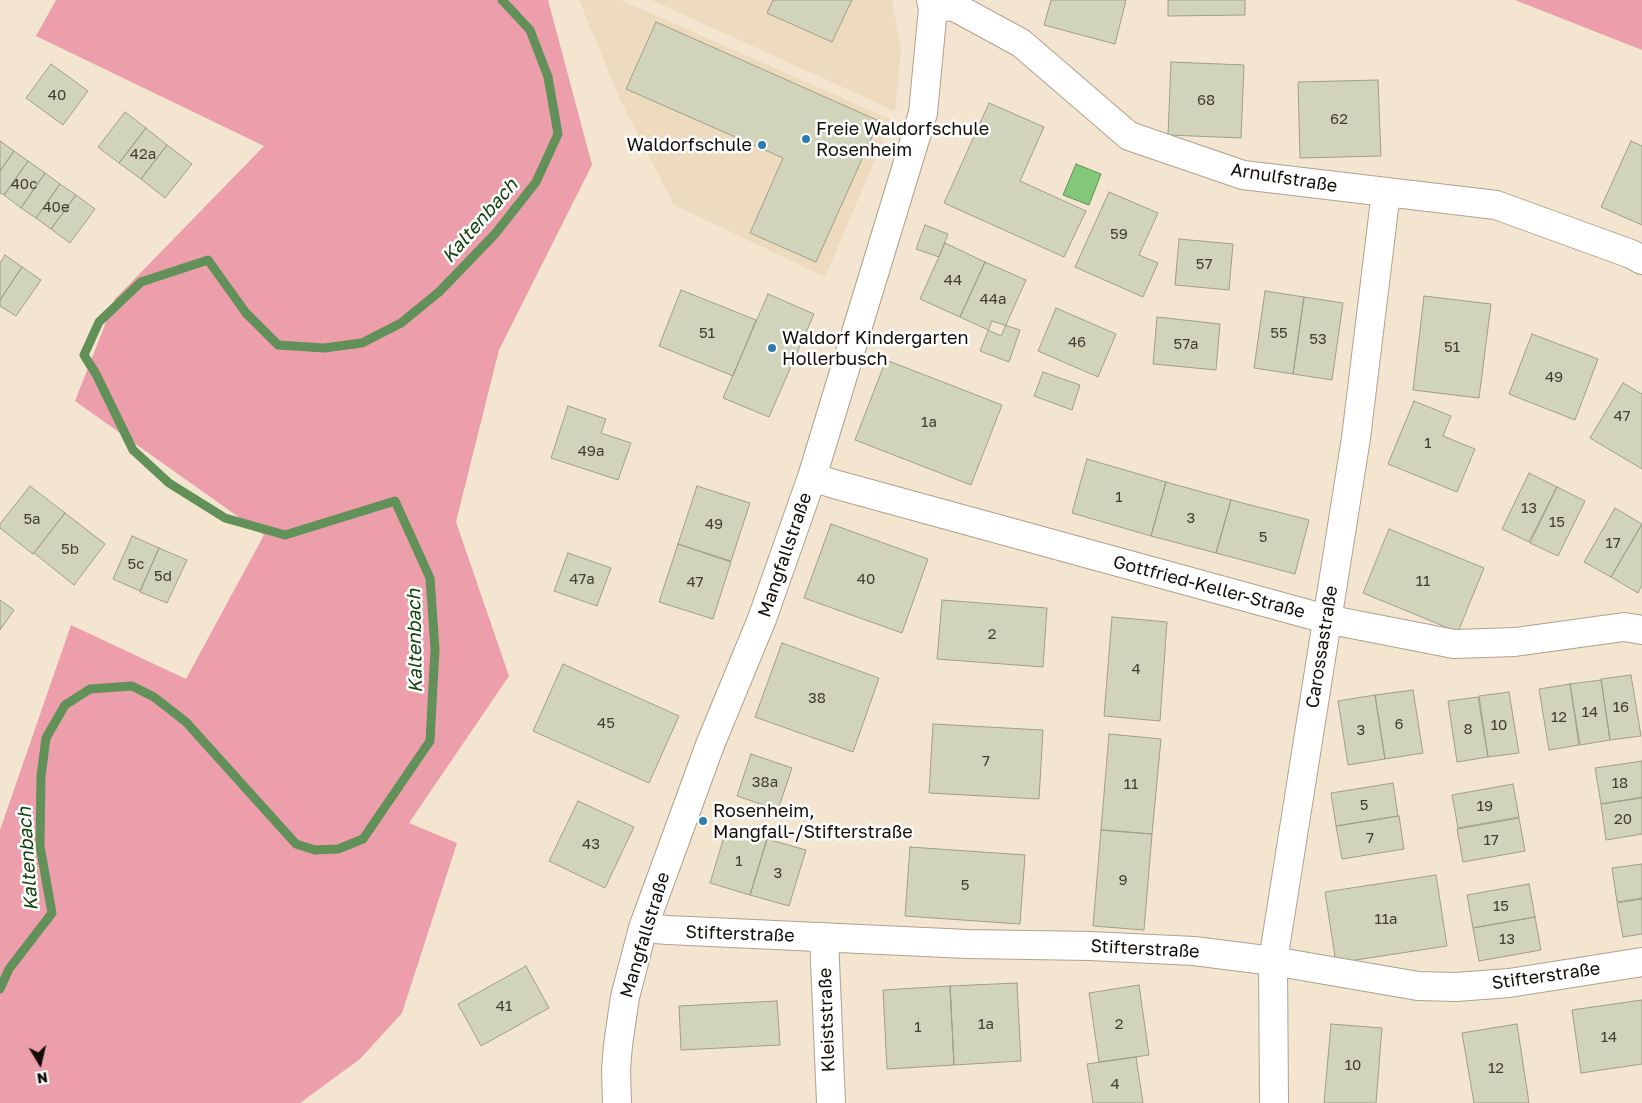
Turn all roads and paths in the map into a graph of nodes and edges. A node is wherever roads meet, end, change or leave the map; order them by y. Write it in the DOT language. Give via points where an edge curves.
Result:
graph roads {
  1 [pos="932,4"];
  2 [pos="1386,192"];
  3 [pos="1642,260"];
  4 [pos="812,477"];
  5 [pos="1326,619"];
  6 [pos="1642,630"];
  7 [pos="643,928"];
  8 [pos="824,937"];
  9 [pos="1273,961"];
  10 [pos="1642,962"];
  11 [pos="617,1103"];
  12 [pos="831,1103"];
  13 [pos="1274,1103"];
  1 -- 2 [label="street, Arnulfstraße" via="953,6 1021,43 1130,136 1243,175"];
  1 -- 4 [label="street, Mangfallstraße" via="923,113"];
  2 -- 3 [label="street, Arnulfstraße" via="1496,205"];
  2 -- 5 [label="street, Carossastraße" via="1356,438"];
  4 -- 5 [label="street, Gottfried-Keller-Straße"];
  4 -- 7 [label="street, Mangfallstraße" via="762,619 710,745"];
  5 -- 6 [label="street, Gottfried-Keller-Straße" via="1454,644 1515,642 1624,627"];
  5 -- 9 [label="street, Carossastraße"];
  7 -- 8 [label="street, Stifterstraße"];
  7 -- 11 [label="street, Mangfallstraße" via="625,996 618,1044"];
  8 -- 9 [label="street, Stifterstraße" via="1194,951"];
  8 -- 12 [label="street, Kleiststraße"];
  9 -- 10 [label="street, Stifterstraße" via="1400,984 1456,988"];
  9 -- 13 [label="street, Carossastraße"];
}
